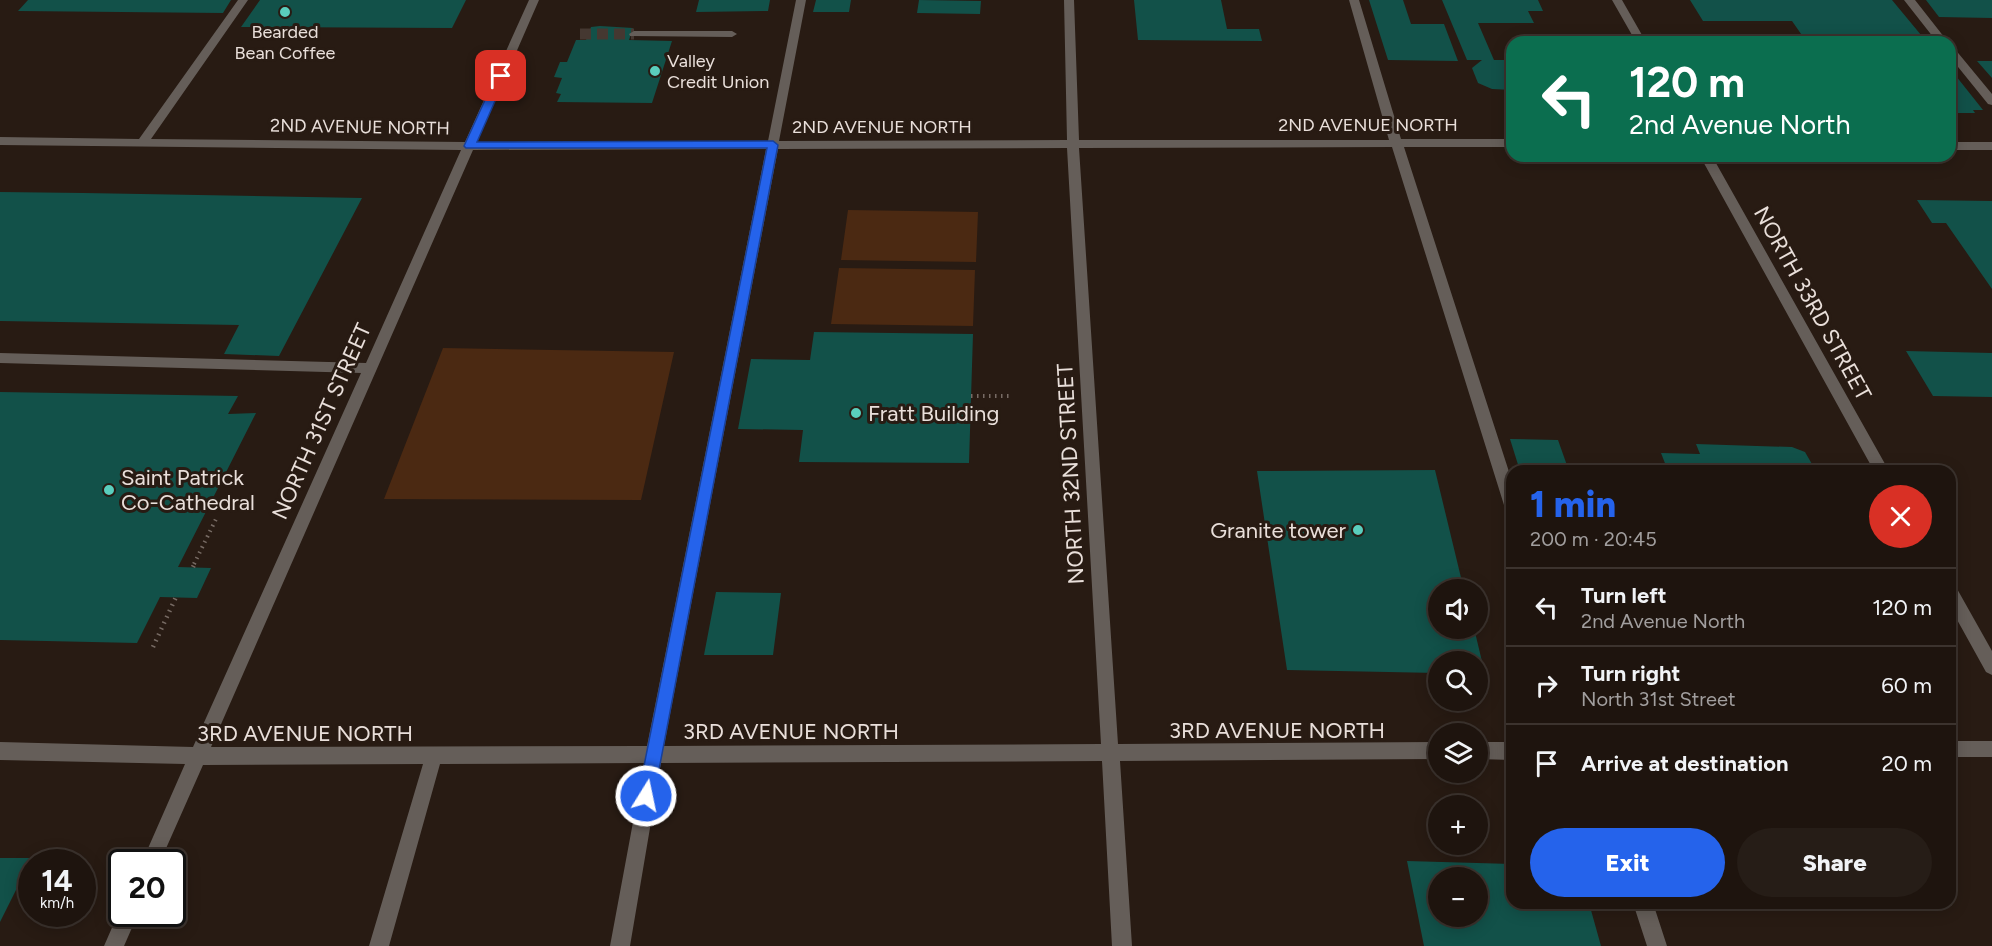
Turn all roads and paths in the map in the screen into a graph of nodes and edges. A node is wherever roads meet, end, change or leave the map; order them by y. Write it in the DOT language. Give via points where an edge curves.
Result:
graph roads {
  1 [pos="243,0"];
  2 [pos="534,0"];
  3 [pos="801,0"];
  4 [pos="1069,0"];
  5 [pos="1354,0"];
  6 [pos="1617,0"];
  7 [pos="1909,0"];
  8 [pos="634,34"];
  9 [pos="732,34"];
  10 [pos="1638,36"];
  11 [pos="1938,36"];
  12 [pos="1956,57"];
  13 [pos="1992,101"];
  14 [pos="0,141"];
  15 [pos="143,142"];
  16 [pos="1396,142"];
  17 [pos="1506,143"];
  18 [pos="1073,144"];
  19 [pos="773,145"];
  20 [pos="470,146"];
  21 [pos="1956,146"];
  22 [pos="1992,146"];
  23 [pos="1709,162"];
  24 [pos="0,358"];
  25 [pos="371,368"];
  26 [pos="971,396"];
  27 [pos="1009,396"];
  28 [pos="1879,465"];
  29 [pos="1506,486"];
  30 [pos="216,519"];
  31 [pos="193,567"];
  32 [pos="176,597"];
  33 [pos="1956,603"];
  34 [pos="153,648"];
  35 [pos="1992,668"];
  36 [pos="1956,749"];
  37 [pos="1992,749"];
  38 [pos="0,751"];
  39 [pos="1488,751"];
  40 [pos="1506,751"];
  41 [pos="1428,752"];
  42 [pos="1109,753"];
  43 [pos="654,754"];
  44 [pos="434,755"];
  45 [pos="199,756"];
  46 [pos="157,849"];
  47 [pos="1645,909"];
  48 [pos="122,927"];
  49 [pos="114,946"];
  50 [pos="379,946"];
  51 [pos="620,946"];
  52 [pos="1122,946"];
  53 [pos="1657,946"];
  1 -- 15 [label="street"];
  2 -- 20 [label="street, NORTH 31ST STREET"];
  3 -- 19 [label="street"];
  4 -- 18 [label="street, NORTH 32ND STREET"];
  5 -- 16 [label="street"];
  6 -- 10 [label="street"];
  7 -- 11 [label="street"];
  8 -- 9 [label="street"];
  12 -- 13 [label="street"];
  14 -- 15 [label="street, 2ND AVENUE NORTH"];
  15 -- 20 [label="street, 2ND AVENUE NORTH"];
  16 -- 17 [label="street, 2ND AVENUE NORTH"];
  16 -- 18 [label="street, 2ND AVENUE NORTH"];
  16 -- 29 [label="street"];
  18 -- 19 [label="street, 2ND AVENUE NORTH"];
  18 -- 42 [label="street, NORTH 32ND STREET"];
  19 -- 20 [label="street, 2ND AVENUE NORTH"];
  19 -- 43 [label="street"];
  20 -- 25 [label="street, NORTH 31ST STREET"];
  21 -- 22 [label="street"];
  23 -- 28 [label="street, NORTH 33RD STREET"];
  24 -- 25 [label="street"];
  25 -- 45 [label="street, NORTH 31ST STREET"];
  26 -- 27 [label="path"];
  30 -- 31 [label="path"];
  32 -- 34 [label="path"];
  33 -- 35 [label="street"];
  36 -- 37 [label="street"];
  38 -- 45 [label="street, 3RD AVENUE NORTH"];
  39 -- 40 [label="street"];
  41 -- 42 [label="street, 3RD AVENUE NORTH"];
  42 -- 43 [label="street, 3RD AVENUE NORTH"];
  42 -- 52 [label="street, NORTH 32ND STREET"];
  43 -- 44 [label="street, 3RD AVENUE NORTH"];
  43 -- 51 [label="street"];
  44 -- 45 [label="street, 3RD AVENUE NORTH"];
  44 -- 50 [label="street"];
  45 -- 46 [label="street, NORTH 31ST STREET"];
  47 -- 53 [label="street"];
  48 -- 49 [label="street"];
}
